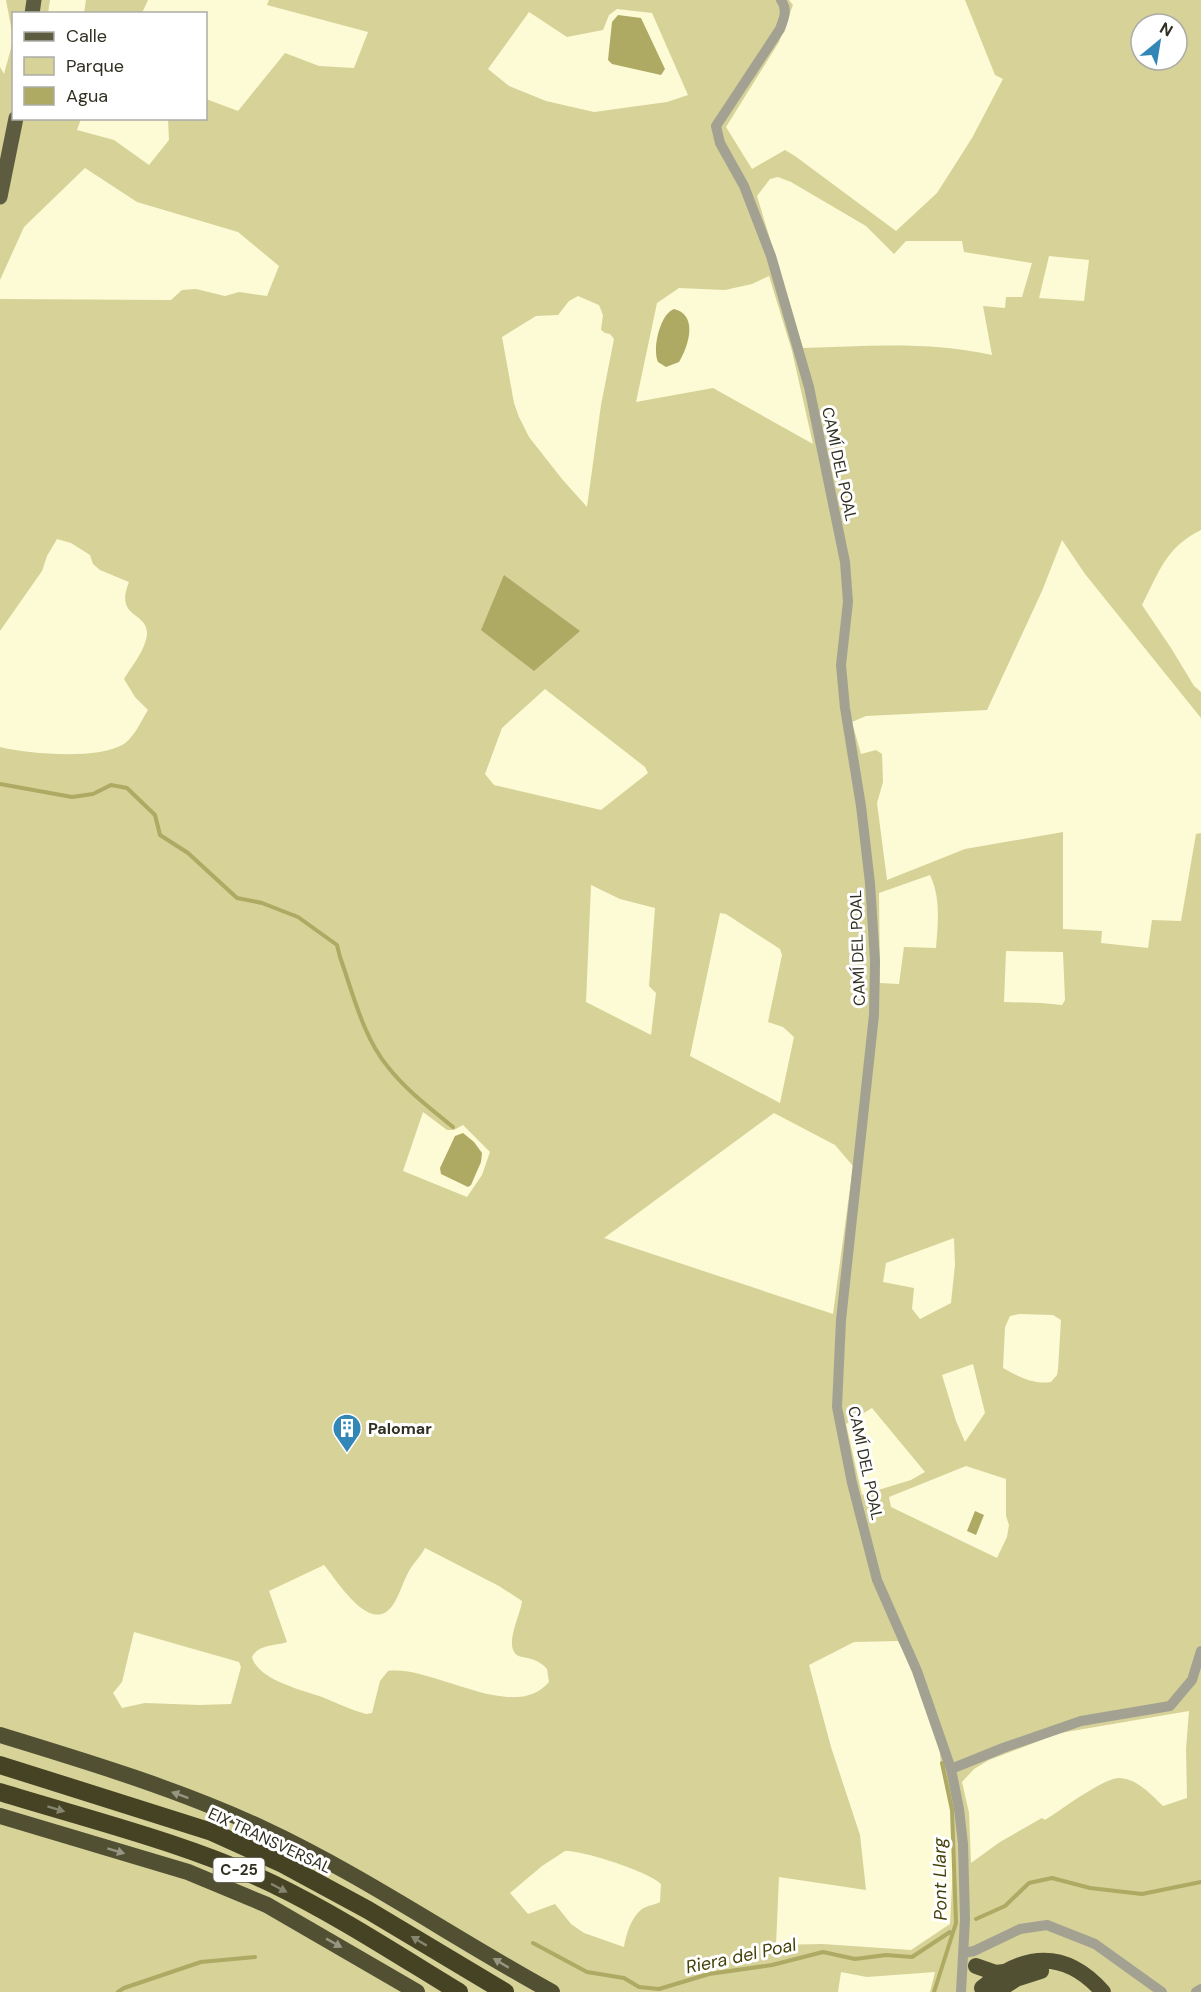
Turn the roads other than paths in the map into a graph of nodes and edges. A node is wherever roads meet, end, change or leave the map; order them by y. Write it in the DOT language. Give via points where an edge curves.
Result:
graph roads {
  1 [pos="781,0"];
  2 [pos="16,120"];
  3 [pos="0,197"];
  4 [pos="1201,1652"];
  5 [pos="0,1735"];
  6 [pos="0,1765"];
  7 [pos="951,1769"];
  8 [pos="0,1792"];
  9 [pos="0,1816"];
  10 [pos="968,1959"];
  11 [pos="1004,1972"];
  12 [pos="1201,1989"];
  13 [pos="986,1991"];
  14 [pos="417,1992"];
  15 [pos="459,1992"];
  16 [pos="505,1992"];
  17 [pos="552,1992"];
  18 [pos="962,1992"];
  19 [pos="1089,1992"];
  20 [pos="1103,1992"];
  21 [pos="1162,1992"];
  22 [pos="1196,1992"];
  1 -- 7 [label="street, CAMÍ DEL POAL" via="785,17 780,28 716,126 771,256 809,387 845,562 848,602 841,665 870,883 875,961 874,1015 842,1310 837,1407 878,1580 917,1671"];
  2 -- 3 [label="main road"];
  4 -- 7 [label="street" via="1192,1680 1170,1706 1082,1721"];
  17 -- 5 [label="highway, one-way" via="323,1858 262,1828 93,1763"];
  16 -- 6 [label="highway, EIX TRANSVERSAL / C-25, one-way" via="283,1864 222,1837"];
  7 -- 10 [label="street, CAMÍ DEL POAL" via="963,1844"];
  8 -- 15 [label="highway, C-25, one-way" via="204,1855 274,1885"];
  9 -- 14 [label="highway, one-way" via="188,1872 257,1901"];
  10 -- 11 [label="highway" via="996,1973"];
  10 -- 13 [label="street"];
  10 -- 18 [label="street"];
  10 -- 21 [label="street" via="974,1951 1020,1929 1047,1925 1095,1944"];
  11 -- 13 [label="highway"];
  11 -- 20 [label="highway" via="1038,1959 1052,1960 1080,1971"];
  12 -- 22 [label="street"];
  13 -- 19 [label="highway" via="1026,1974 1050,1971 1073,1978"];
}
